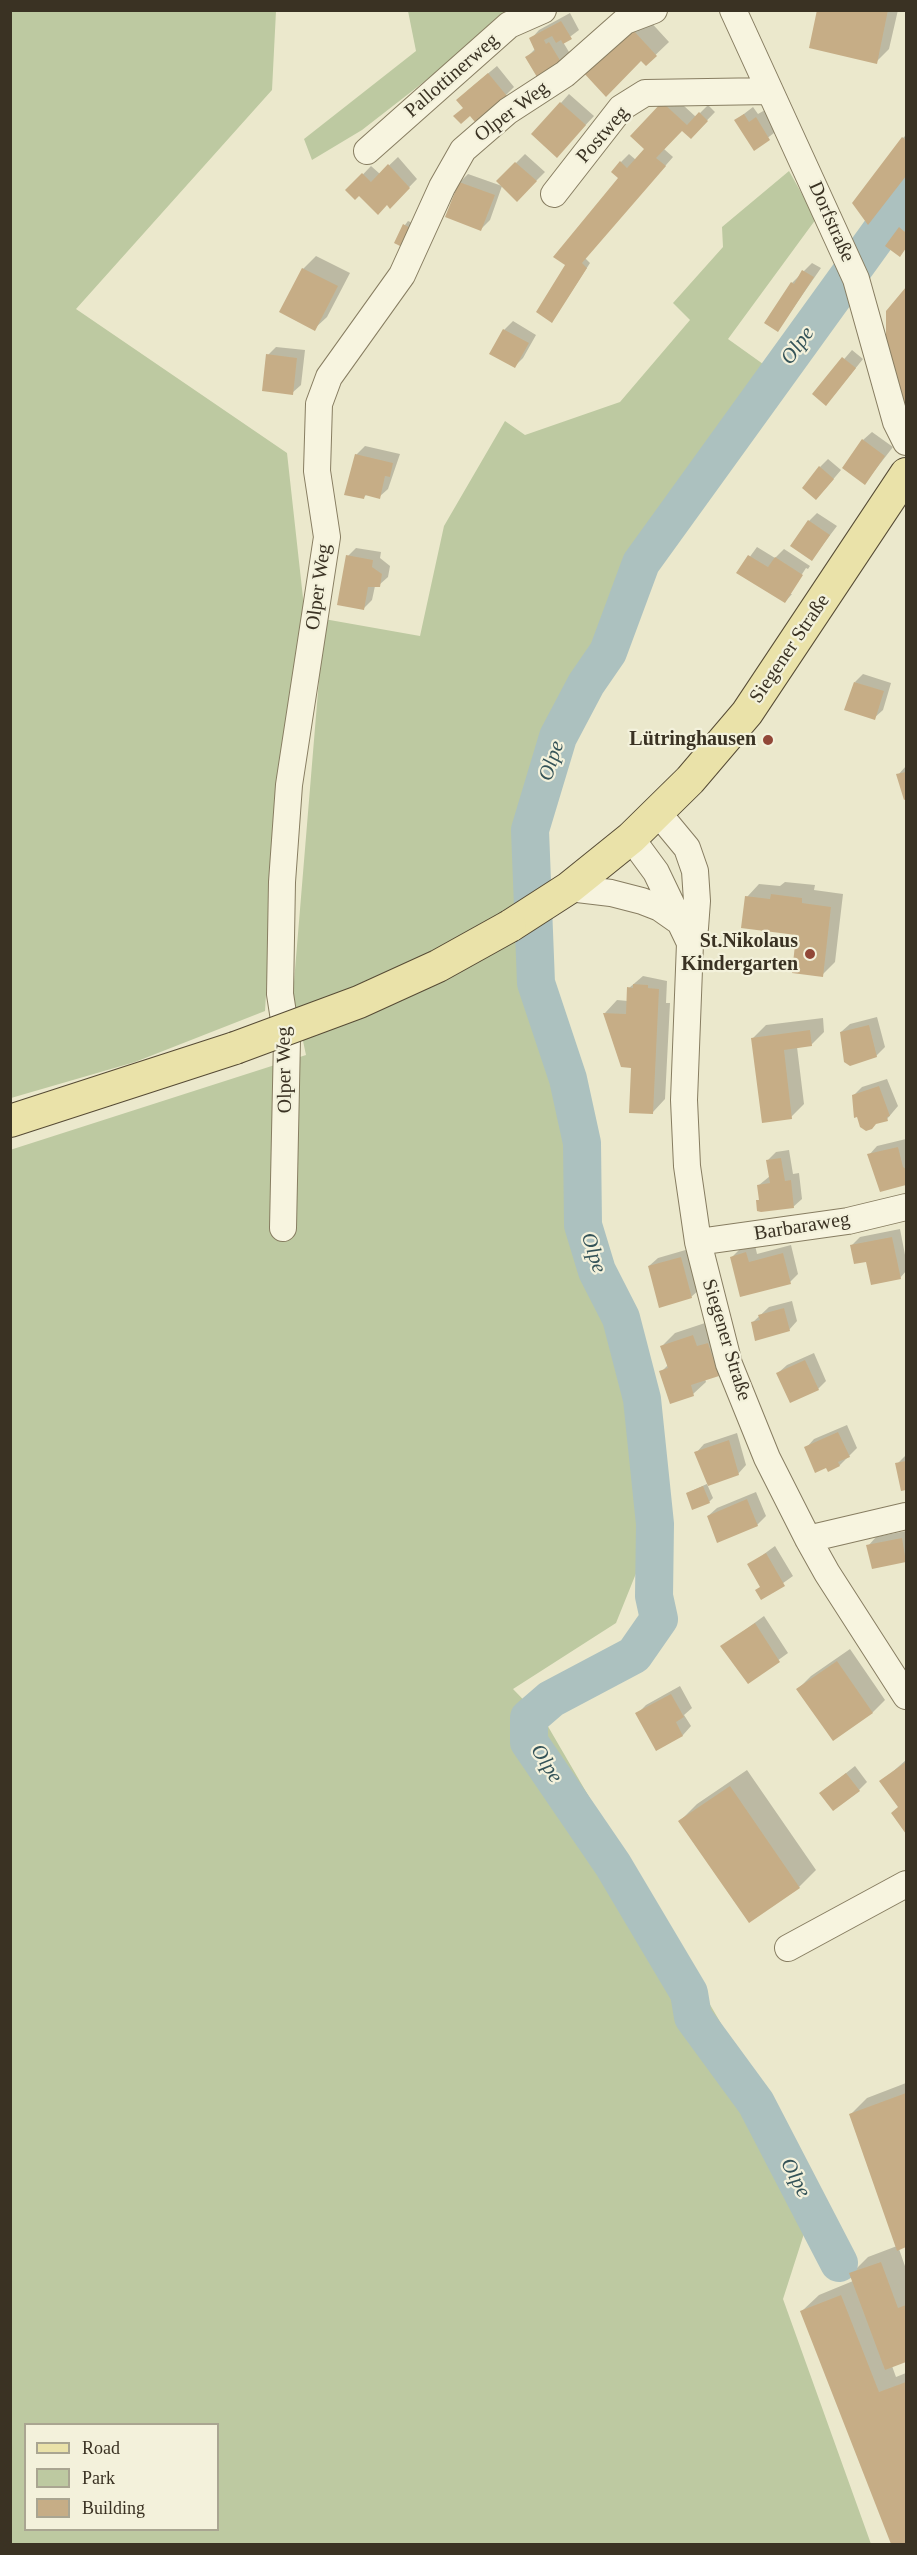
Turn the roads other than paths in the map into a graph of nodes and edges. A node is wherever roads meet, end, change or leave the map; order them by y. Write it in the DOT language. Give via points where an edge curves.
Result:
graph roads {
  1 [pos="543,10"];
  2 [pos="654,10"];
  3 [pos="733,10"];
  4 [pos="770,90"];
  5 [pos="367,151"];
  6 [pos="554,194"];
  7 [pos="906,442"];
  8 [pos="906,474"];
  9 [pos="658,813"];
  10 [pos="631,838"];
  11 [pos="569,888"];
  12 [pos="685,932"];
  13 [pos="10,1121"];
  14 [pos="906,1207"];
  15 [pos="282,1228"];
  16 [pos="698,1242"];
  17 [pos="906,1516"];
  18 [pos="808,1539"];
  19 [pos="906,1696"];
  20 [pos="906,1884"];
  21 [pos="788,1948"];
  1 -- 5 [label="street, Pallottinerweg" via="509,25"];
  2 -- 15 [label="street, Olper Weg" via="625,21 566,74 508,111 463,150 402,275 329,377 319,404 317,471 327,537 289,785 282,882 280,994 287,1039"];
  3 -- 4 [label="street, Dorfstraße"];
  4 -- 6 [label="street, Postweg" via="645,93 621,108"];
  4 -- 7 [label="street, Dorfstraße" via="851,268 896,422"];
  8 -- 9 [label="main road, Siegener Straße" via="747,713"];
  9 -- 10 [label="main road"];
  9 -- 12 [label="street, Siegener Straße" via="687,848 695,872 695,928"];
  10 -- 11 [label="main road"];
  10 -- 12 [label="street, Siegener Straße" via="656,872"];
  11 -- 12 [label="street" via="642,901 660,908"];
  11 -- 13 [label="main road, bridge" via="438,966 359,1002 235,1048"];
  12 -- 16 [label="street, Siegener Straße" via="684,1100 687,1166"];
  14 -- 16 [label="street, Barbaraweg" via="848,1221"];
  16 -- 18 [label="street, Siegener Straße" via="729,1364 767,1458"];
  17 -- 18 [label="street"];
  18 -- 19 [label="street, Siegener Straße"];
  20 -- 21 [label="street"];
}
